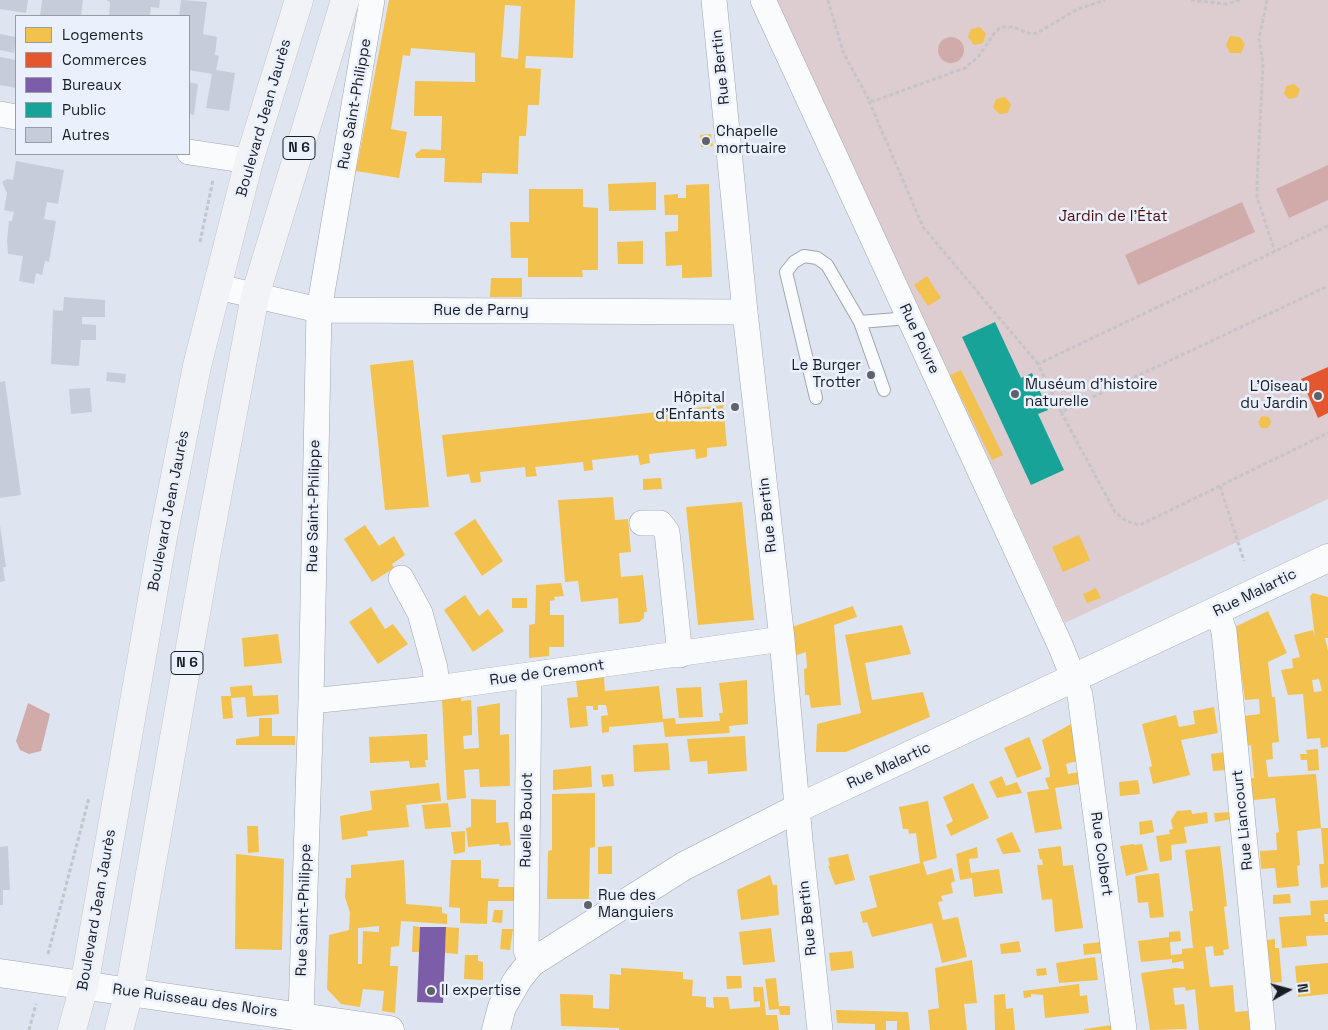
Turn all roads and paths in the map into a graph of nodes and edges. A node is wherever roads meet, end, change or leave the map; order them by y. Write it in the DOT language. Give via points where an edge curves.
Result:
graph roads {
  1 [pos="299,0"];
  2 [pos="344,0"];
  3 [pos="372,0"];
  4 [pos="714,0"];
  5 [pos="763,0"];
  6 [pos="828,0"];
  7 [pos="1105,0"];
  8 [pos="1191,0"];
  9 [pos="1240,0"];
  10 [pos="1267,0"];
  11 [pos="869,100"];
  12 [pos="0,114"];
  13 [pos="15,117"];
  14 [pos="190,152"];
  15 [pos="249,161"];
  16 [pos="1328,226"];
  17 [pos="1274,252"];
  18 [pos="1328,286"];
  19 [pos="218,287"];
  20 [pos="255,296"];
  21 [pos="319,310"];
  22 [pos="745,312"];
  23 [pos="909,318"];
  24 [pos="860,322"];
  25 [pos="1038,364"];
  26 [pos="884,390"];
  27 [pos="816,398"];
  28 [pos="1061,412"];
  29 [pos="1328,433"];
  30 [pos="1220,486"];
  31 [pos="642,523"];
  32 [pos="1328,558"];
  33 [pos="1244,561"];
  34 [pos="401,578"];
  35 [pos="1217,611"];
  36 [pos="782,639"];
  37 [pos="680,655"];
  38 [pos="529,676"];
  39 [pos="1074,679"];
  40 [pos="437,688"];
  41 [pos="311,701"];
  42 [pos="90,794"];
  43 [pos="798,808"];
  44 [pos="531,963"];
  45 [pos="0,973"];
  46 [pos="42,980"];
  47 [pos="84,986"];
  48 [pos="130,993"];
  49 [pos="301,1015"];
  50 [pos="29,1030"];
  51 [pos="72,1030"];
  52 [pos="119,1030"];
  53 [pos="390,1030"];
  54 [pos="496,1030"];
  55 [pos="820,1030"];
  56 [pos="1124,1030"];
  57 [pos="1263,1030"];
  1 -- 15 [label="main road, Boulevard Jean Jaurès"];
  2 -- 20 [label="main road, N 6"];
  3 -- 21 [label="street, Rue Saint-Philippe"];
  4 -- 22 [label="street, Rue Bertin"];
  5 -- 23 [label="street, Rue Poivre"];
  6 -- 11 [label="path" via="843,52"];
  7 -- 11 [label="path" via="1076,10 1037,33 1002,27 965,68 881,100"];
  8 -- 9 [label="path" via="1226,4"];
  10 -- 17 [label="path" via="1259,40 1263,63 1256,184"];
  11 -- 25 [label="path" via="923,227"];
  12 -- 13 [label="street"];
  14 -- 15 [label="street"];
  15 -- 19 [label="main road, Boulevard Jean Jaurès"];
  16 -- 17 [label="path"];
  17 -- 25 [label="path"];
  18 -- 28 [label="path"];
  19 -- 20 [label="street, Rue de Parny"];
  19 -- 47 [label="main road, Boulevard Jean Jaurès" via="197,366 163,537"];
  20 -- 21 [label="street, Rue de Parny"];
  20 -- 48 [label="main road, N 6"];
  21 -- 22 [label="street, Rue de Parny"];
  21 -- 41 [label="street, Rue Saint-Philippe"];
  22 -- 36 [label="street, Rue Bertin"];
  23 -- 24 [label="lane"];
  23 -- 39 [label="street, Rue Poivre"];
  24 -- 26 [label="lane"];
  24 -- 27 [label="lane" via="826,265 817,258 804,256 786,272"];
  25 -- 28 [label="path"];
  28 -- 30 [label="path" via="1115,512 1126,521 1140,525"];
  29 -- 30 [label="path"];
  30 -- 33 [label="path"];
  31 -- 37 [label="street" via="660,523 668,532"];
  32 -- 35 [label="street, Rue Malartic"];
  34 -- 40 [label="street" via="420,613"];
  35 -- 39 [label="street, Rue Malartic"];
  35 -- 57 [label="street, Rue Liancourt" via="1224,631"];
  36 -- 37 [label="street, Rue de Cremont"];
  36 -- 43 [label="street, Rue Bertin"];
  37 -- 38 [label="street, Rue de Cremont"];
  38 -- 40 [label="street, Rue de Cremont"];
  38 -- 44 [label="street, Ruelle Boulot" via="526,950"];
  39 -- 43 [label="street, Rue Malartic"];
  39 -- 56 [label="street, Rue Colbert" via="1080,695"];
  40 -- 41 [label="street, Rue de Cremont"];
  41 -- 49 [label="street, Rue Saint-Philippe"];
  42 -- 46 [label="path"];
  43 -- 44 [label="street, Rue Malartic" via="684,866"];
  43 -- 55 [label="street, Rue Bertin"];
  44 -- 54 [label="street, Rue Malartic" via="502,1007"];
  45 -- 46 [label="street, Rue Ruisseau des Noirs"];
  46 -- 47 [label="street, Rue Ruisseau des Noirs"];
  46 -- 50 [label="path"];
  47 -- 48 [label="street, Rue Ruisseau des Noirs"];
  47 -- 51 [label="main road, Boulevard Jean Jaurès"];
  48 -- 49 [label="street, Rue Ruisseau des Noirs"];
  48 -- 52 [label="main road, N 6"];
  49 -- 53 [label="street, Rue Ruisseau des Noirs"];
}
